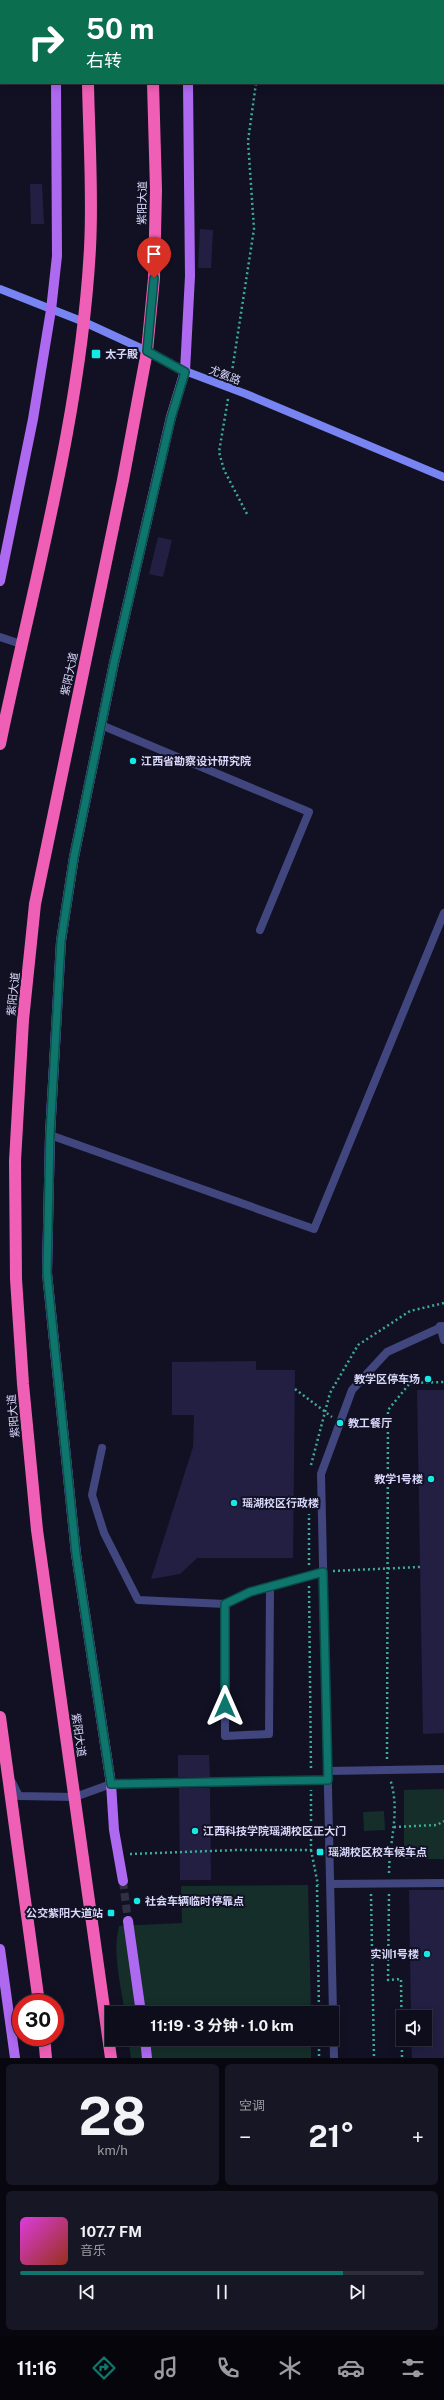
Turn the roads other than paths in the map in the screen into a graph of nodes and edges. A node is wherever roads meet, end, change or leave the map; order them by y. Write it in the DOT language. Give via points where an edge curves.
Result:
graph roads {
  1 [pos="56,84"];
  2 [pos="88,84"];
  3 [pos="154,84"];
  4 [pos="188,84"];
  5 [pos="0,289"];
  6 [pos="52,310"];
  7 [pos="84,322"];
  8 [pos="147,351"];
  9 [pos="185,372"];
  10 [pos="444,477"];
  11 [pos="0,581"];
  12 [pos="0,637"];
  13 [pos="20,644"];
  14 [pos="101,725"];
  15 [pos="0,744"];
  16 [pos="444,913"];
  17 [pos="260,930"];
  18 [pos="50,1135"];
  19 [pos="442,1326"];
  20 [pos="444,1340"];
  21 [pos="102,1448"];
  22 [pos="323,1572"];
  23 [pos="270,1587"];
  24 [pos="225,1604"];
  25 [pos="0,1717"];
  26 [pos="444,1769"];
  27 [pos="328,1771"];
  28 [pos="9,1776"];
  29 [pos="328,1780"];
  30 [pos="111,1784"];
  31 [pos="75,1797"];
  32 [pos="123,1881"];
  33 [pos="444,1883"];
  34 [pos="330,1884"];
  35 [pos="128,1921"];
  36 [pos="0,1949"];
  37 [pos="38,1994"];
  38 [pos="140,2006"];
  39 [pos="45,2046"];
  40 [pos="146,2046"];
  41 [pos="15,2058"];
  42 [pos="46,2058"];
  43 [pos="111,2058"];
  44 [pos="147,2058"];
  45 [pos="334,2058"];
  1 -- 6 [label="main road" via="57,256"];
  2 -- 7 [label="highway" via="90,247"];
  3 -- 8 [label="highway, 紫阳大道" via="154,278"];
  4 -- 9 [label="main road" via="190,276"];
  5 -- 6 [label="main road, 尤氨路"];
  6 -- 7 [label="main road, 尤氨路"];
  6 -- 11 [label="main road"];
  7 -- 8 [label="main road, 尤氨路"];
  7 -- 13 [label="highway" via="65,452"];
  8 -- 9 [label="main road, 尤氨路"];
  8 -- 31 [label="highway, 紫阳大道" via="123,480 35,904 23,1020 15,1161 16,1279 23,1384 37,1530"];
  9 -- 10 [label="main road, 尤氨路"];
  9 -- 14 [label="main road" via="171,418"];
  12 -- 13 [label="street"];
  13 -- 15 [label="highway"];
  14 -- 17 [label="street" via="309,812"];
  14 -- 18 [label="main road" via="74,857 61,941"];
  16 -- 18 [label="street" via="314,1229"];
  18 -- 30 [label="main road" via="47,1273 76,1554"];
  19 -- 20 [label="street"];
  19 -- 22 [label="street" via="387,1352 352,1390 322,1474"];
  21 -- 24 [label="street" via="92,1495 104,1534 138,1600"];
  22 -- 23 [label="street"];
  22 -- 27 [label="street"];
  23 -- 24 [label="street" via="250,1592"];
  23 -- 24 [label="street" via="269,1734 225,1736"];
  25 -- 28 [label="highway"];
  26 -- 27 [label="street"];
  27 -- 29 [label="street"];
  28 -- 31 [label="street" via="19,1796"];
  28 -- 37 [label="highway"];
  29 -- 30 [label="street"];
  29 -- 34 [label="street"];
  30 -- 31 [label="street"];
  30 -- 32 [label="main road"];
  31 -- 43 [label="highway, 紫阳大道"];
  33 -- 34 [label="street"];
  34 -- 45 [label="street"];
  35 -- 38 [label="main road"];
  36 -- 41 [label="main road"];
  39 -- 42 [label="highway"];
  40 -- 44 [label="main road"];
}
